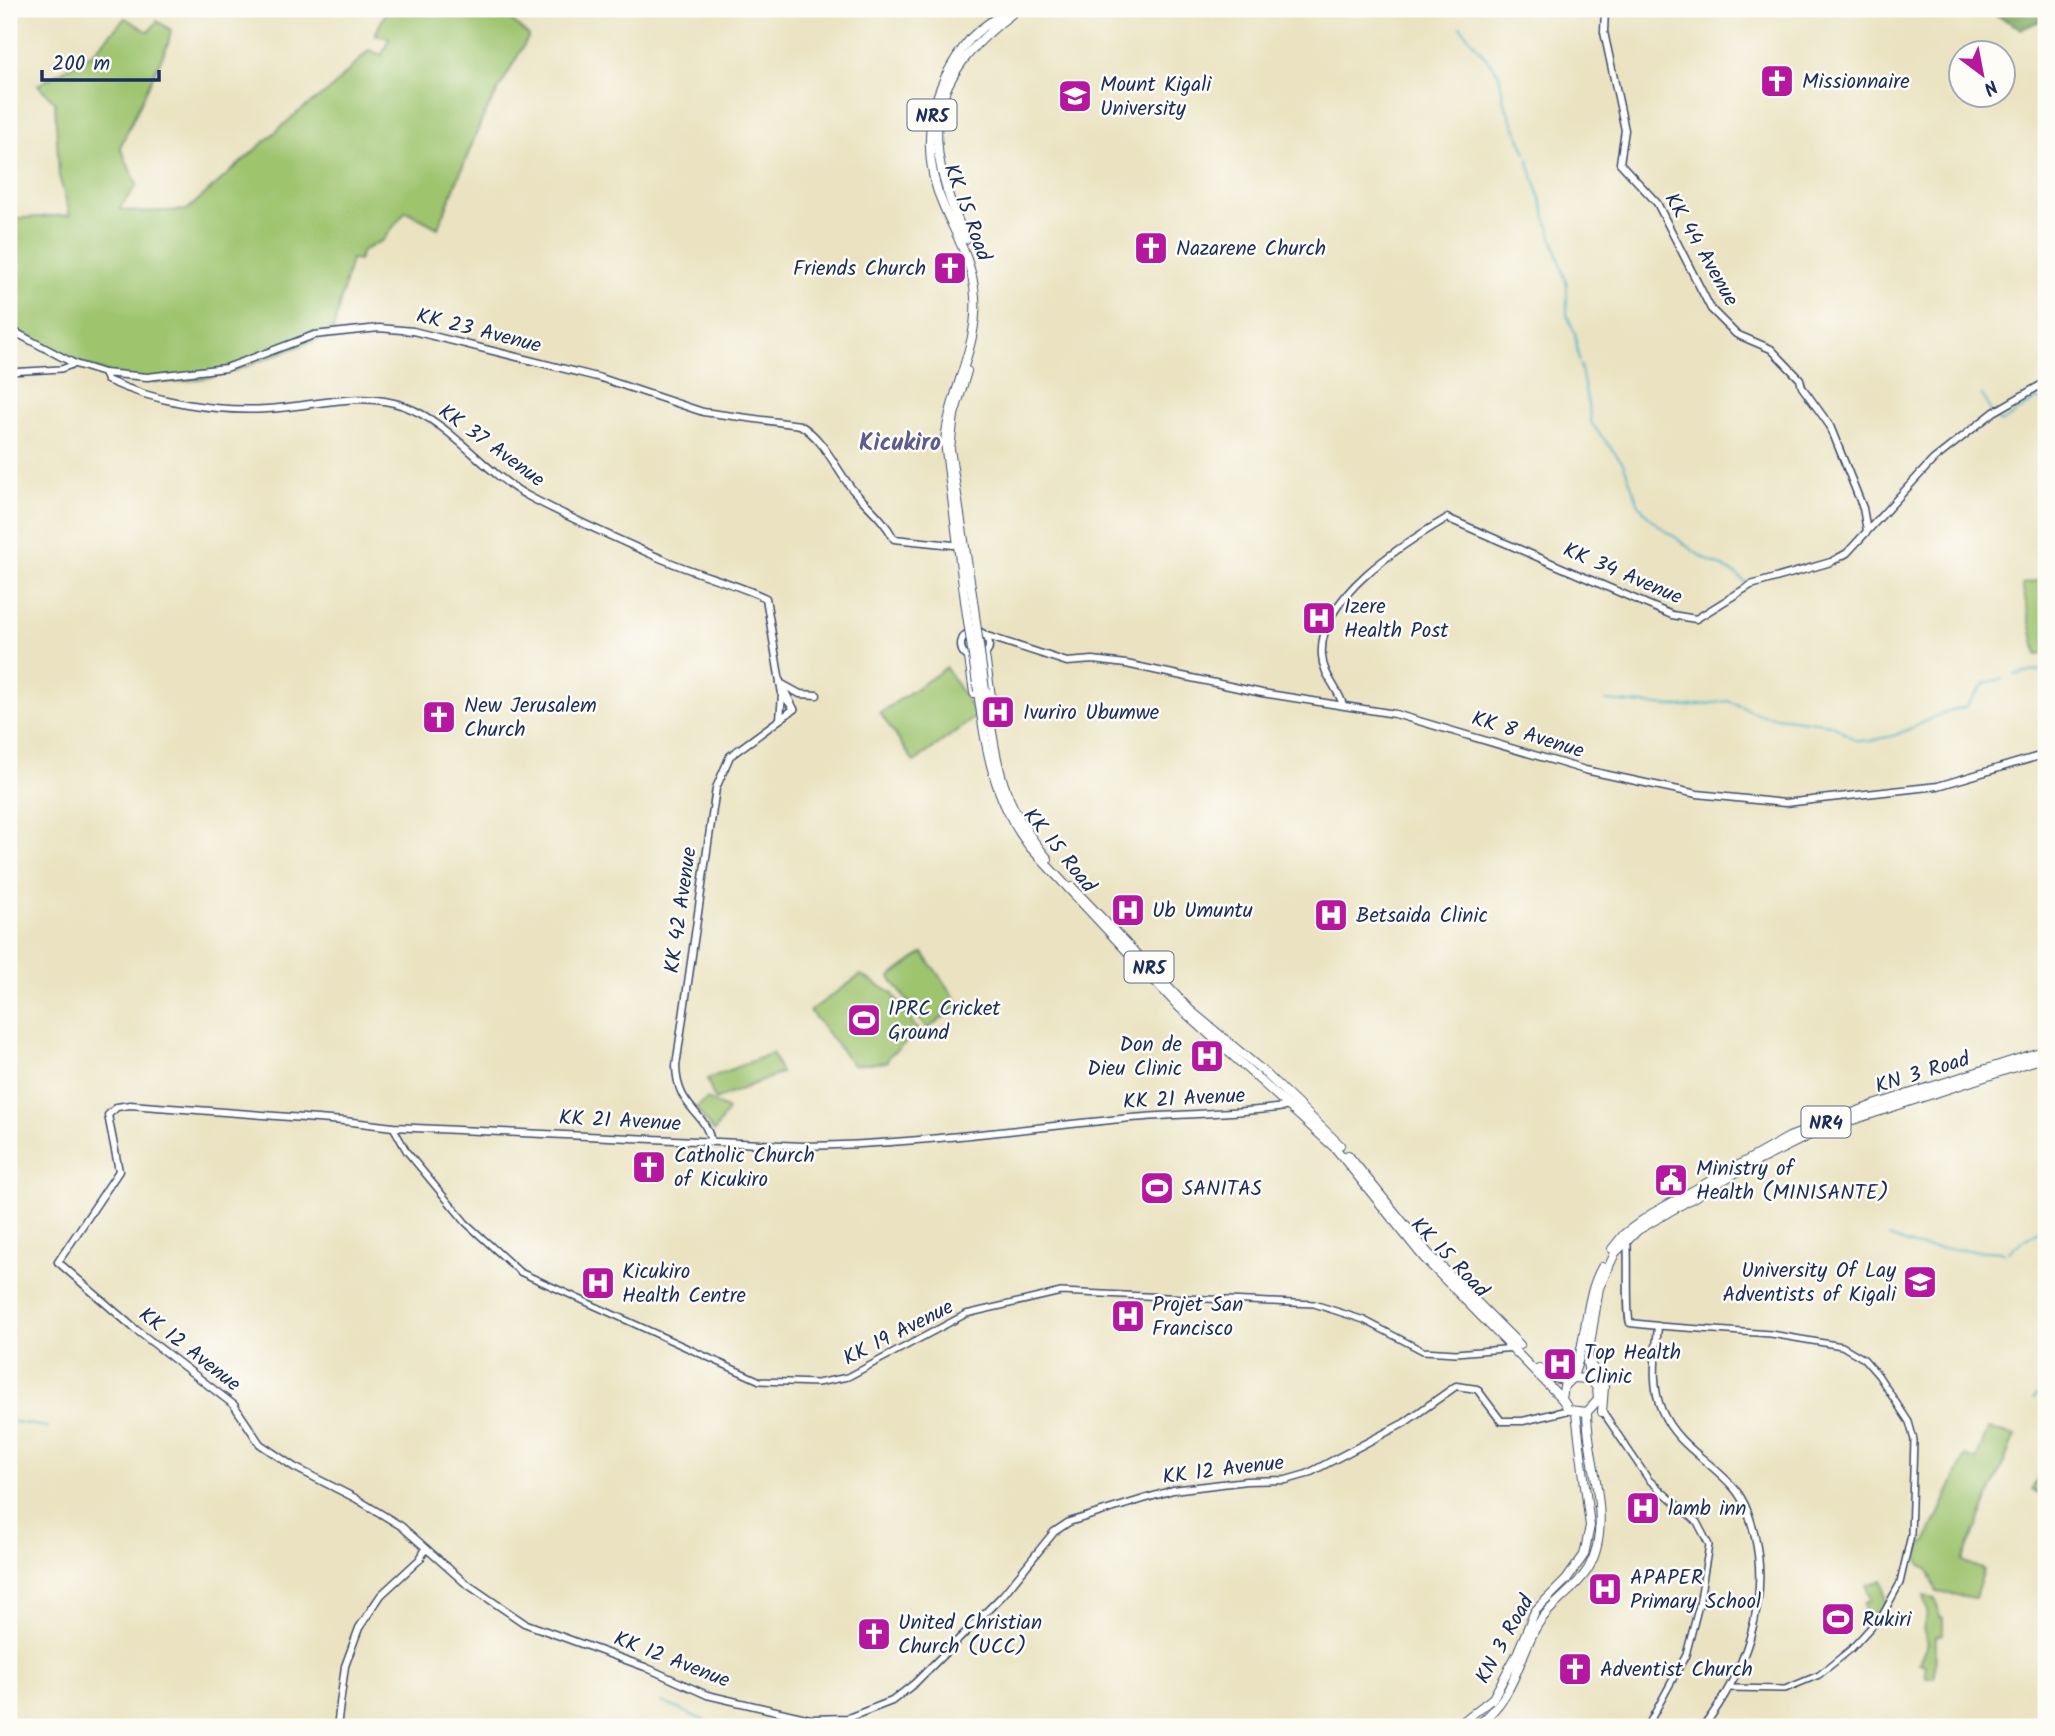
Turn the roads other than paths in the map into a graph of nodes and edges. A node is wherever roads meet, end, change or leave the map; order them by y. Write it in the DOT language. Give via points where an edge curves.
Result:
graph roads {
  1 [pos="1009,9"];
  2 [pos="1018,9"];
  3 [pos="1605,9"];
  4 [pos="935,119"];
  5 [pos="9,329"];
  6 [pos="75,364"];
  7 [pos="9,372"];
  8 [pos="104,373"];
  9 [pos="2046,382"];
  10 [pos="1863,508"];
  11 [pos="1874,522"];
  12 [pos="958,524"];
  13 [pos="1867,531"];
  14 [pos="953,545"];
  15 [pos="966,635"];
  16 [pos="984,635"];
  17 [pos="1002,643"];
  18 [pos="987,654"];
  19 [pos="969,658"];
  20 [pos="780,683"];
  21 [pos="982,691"];
  22 [pos="782,694"];
  23 [pos="817,695"];
  24 [pos="1343,705"];
  25 [pos="794,709"];
  26 [pos="780,719"];
  27 [pos="994,744"];
  28 [pos="988,753"];
  29 [pos="2046,754"];
  30 [pos="2046,1050"];
  31 [pos="2046,1057"];
  32 [pos="1300,1105"];
  33 [pos="1290,1106"];
  34 [pos="393,1128"];
  35 [pos="711,1141"];
  36 [pos="1626,1237"];
  37 [pos="1616,1249"];
  38 [pos="1629,1256"];
  39 [pos="58,1262"];
  40 [pos="1658,1326"];
  41 [pos="1497,1330"];
  42 [pos="1516,1348"];
  43 [pos="1586,1348"];
  44 [pos="1494,1350"];
  45 [pos="1570,1379"];
  46 [pos="1590,1379"];
  47 [pos="1562,1399"];
  48 [pos="1594,1409"];
  49 [pos="1573,1411"];
  50 [pos="1609,1423"];
  51 [pos="1584,1440"];
  52 [pos="425,1550"];
  53 [pos="1730,1688"];
  54 [pos="337,1727"];
  55 [pos="1456,1727"];
  56 [pos="1475,1727"];
  57 [pos="1647,1727"];
  58 [pos="1703,1727"];
  1 -- 4 [label="highway, KK 15 Road / NR5" via="972,37 951,65 935,100"];
  2 -- 4 [label="highway, KK 15 Road / NR5" via="963,59"];
  3 -- 10 [label="main road, KK 44 Avenue" via="1604,32 1625,130 1620,163 1657,203 1711,309 1736,334 1771,349 1800,379 1829,426"];
  4 -- 12 [label="highway, KK 15 Road / NR5" via="930,154 937,187 963,244 976,298 974,335 950,441"];
  5 -- 6 [label="main road, KK 23 Avenue"];
  6 -- 7 [label="street"];
  6 -- 8 [label="main road, KK 23 Avenue"];
  8 -- 14 [label="main road, KK 23 Avenue" via="147,377 200,373 226,368 297,340 352,330 393,329 450,339 601,378 703,412 800,425 811,431 894,539"];
  8 -- 20 [label="main road, KK 37 Avenue" via="119,386 230,409 336,401 404,406 431,420 525,495 662,559 766,598"];
  9 -- 11 [label="main road, KK 34 Avenue" via="1962,436"];
  10 -- 11 [label="main road, KK 44 Avenue"];
  10 -- 13 [label="main road, KK 44 Avenue"];
  11 -- 13 [label="main road, KK 34 Avenue"];
  12 -- 14 [label="highway"];
  12 -- 16 [label="highway" via="968,544"];
  12 -- 21 [label="highway, KK 15 Road / NR5, bridge"];
  13 -- 24 [label="main road, KK 34 Avenue" via="1839,558 1752,585 1690,620 1447,518 1374,568 1346,598 1324,632 1322,662"];
  14 -- 15 [label="highway"];
  15 -- 16 [label="main road"];
  15 -- 19 [label="main road" via="959,647"];
  16 -- 17 [label="main road, KK 8 Avenue"];
  16 -- 18 [label="main road" via="991,644"];
  17 -- 18 [label="main road"];
  17 -- 24 [label="main road, KK 8 Avenue" via="1067,662 1126,664"];
  18 -- 19 [label="main road"];
  18 -- 27 [label="highway"];
  19 -- 28 [label="highway"];
  20 -- 22 [label="main road"];
  20 -- 23 [label="main road" via="800,694"];
  20 -- 25 [label="main road"];
  21 -- 27 [label="highway, KK 15 Road / NR5"];
  21 -- 28 [label="highway, KK 15 Road / NR5"];
  22 -- 25 [label="main road"];
  22 -- 26 [label="main road"];
  24 -- 29 [label="main road, KK 8 Avenue" via="1395,714 1653,786 1785,803 1946,785"];
  25 -- 26 [label="main road, KK 42 Avenue"];
  26 -- 35 [label="main road, KK 42 Avenue" via="730,757 716,788 710,822 676,1066 678,1091 708,1130"];
  27 -- 32 [label="highway, KK 15 Road / NR5" via="1007,799 1049,861 1189,1010"];
  28 -- 33 [label="highway, KK 15 Road / NR5" via="1008,816 1035,853 1180,1009"];
  30 -- 36 [label="highway, KN 3 Road / NR4" via="1789,1137 1651,1214"];
  31 -- 36 [label="highway, KN 3 Road / NR4" via="1816,1132"];
  32 -- 33 [label="main road, KK 21 Avenue"];
  32 -- 45 [label="highway, KK 15 Road / NR5" via="1349,1156 1428,1253 1538,1367 1550,1377"];
  33 -- 35 [label="main road, KK 21 Avenue" via="863,1145"];
  33 -- 41 [label="highway, KK 15 Road / NR5" via="1344,1158 1424,1258"];
  34 -- 35 [label="main road, KK 21 Avenue"];
  34 -- 39 [label="main road, KK 21 Avenue" via="200,1109 117,1107 108,1115 119,1171"];
  34 -- 44 [label="street, KK 19 Avenue" via="407,1152 466,1223 520,1272 760,1381 817,1383 848,1377 966,1314 1061,1292 1314,1304 1377,1326 1423,1351"];
  36 -- 37 [label="highway, KN 3 Road"];
  36 -- 38 [label="main road"];
  37 -- 38 [label="main road"];
  37 -- 43 [label="highway, KN 3 Road" via="1593,1286"];
  38 -- 40 [label="main road" via="1627,1320"];
  39 -- 52 [label="main road, KK 12 Avenue" via="234,1405 260,1444 401,1527"];
  40 -- 53 [label="main road" via="1655,1388 1661,1410 1675,1434 1740,1495 1759,1555 1753,1626"];
  40 -- 53 [label="street" via="1771,1334 1825,1342 1854,1352 1892,1394 1914,1440 1911,1535 1900,1583 1883,1614 1819,1675 1785,1689"];
  41 -- 42 [label="highway, KK 15 Road / NR5"];
  41 -- 44 [label="street"];
  42 -- 44 [label="street, KK 19 Avenue"];
  42 -- 47 [label="highway, KK 15 Road / NR5"];
  43 -- 45 [label="highway"];
  43 -- 46 [label="highway"];
  43 -- 48 [label="highway" via="1604,1387"];
  45 -- 46 [label="highway"];
  45 -- 47 [label="highway"];
  46 -- 48 [label="highway" via="1597,1388"];
  47 -- 49 [label="highway"];
  48 -- 49 [label="highway"];
  48 -- 50 [label="street"];
  48 -- 50 [label="street"];
  48 -- 51 [label="highway"];
  49 -- 51 [label="highway"];
  49 -- 52 [label="main road, KK 12 Avenue" via="1500,1421 1477,1389 1456,1386 1404,1423 1307,1474 1173,1490 1069,1522 1054,1532 1003,1595 915,1683 892,1701 848,1718 810,1719 707,1695 524,1623"];
  50 -- 57 [label="street" via="1649,1480 1697,1522 1709,1545 1686,1655"];
  51 -- 55 [label="highway, KN 3 Road" via="1590,1526 1584,1555 1535,1611 1493,1698"];
  51 -- 56 [label="highway, KN 3 Road" via="1598,1512 1596,1549 1582,1579 1536,1626 1504,1700"];
  52 -- 54 [label="main road" via="367,1613 352,1643 341,1684"];
  53 -- 58 [label="main road"];
}
